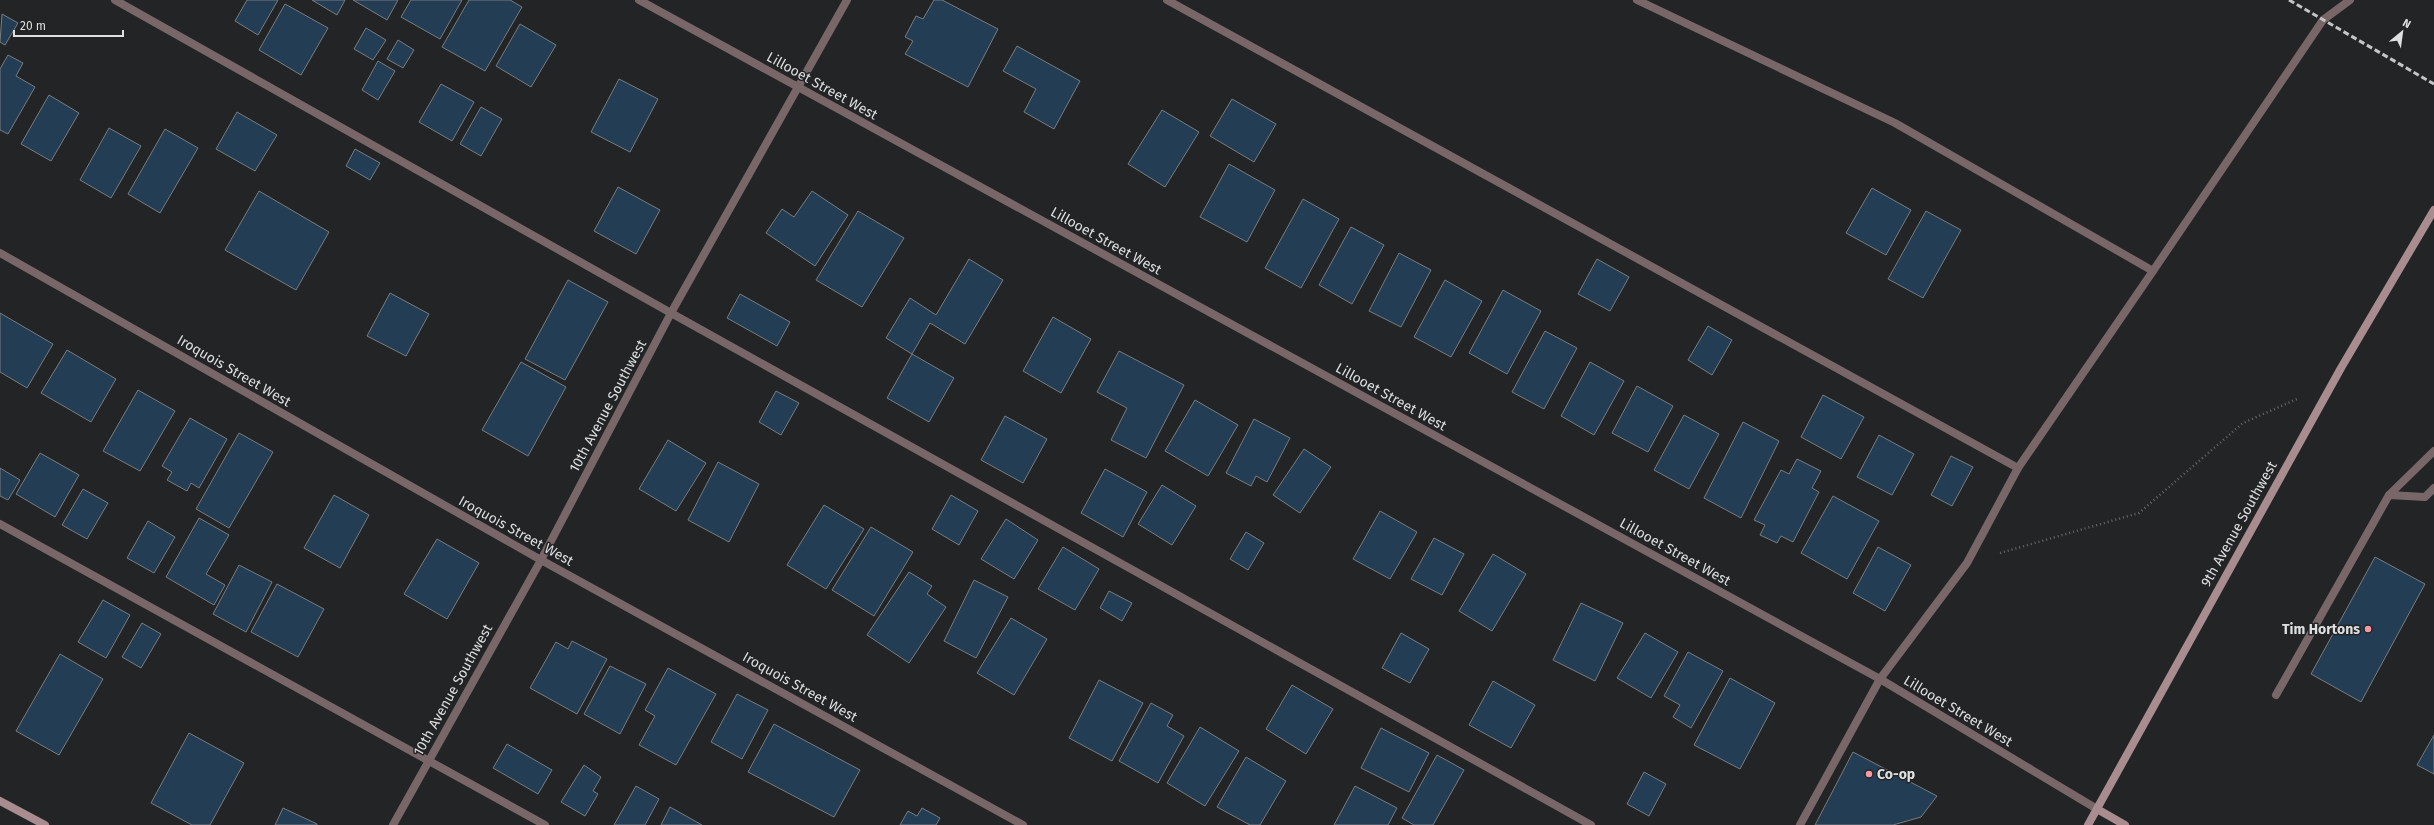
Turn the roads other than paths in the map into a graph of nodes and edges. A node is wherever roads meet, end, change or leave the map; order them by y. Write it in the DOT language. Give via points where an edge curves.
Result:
graph roads {
  1 [pos="115,0"];
  2 [pos="639,0"];
  3 [pos="847,0"];
  4 [pos="1167,0"];
  5 [pos="1637,0"];
  6 [pos="2350,0"];
  7 [pos="798,88"];
  8 [pos="2434,210"];
  9 [pos="0,252"];
  10 [pos="2152,271"];
  11 [pos="671,313"];
  12 [pos="2434,452"];
  13 [pos="2018,468"];
  14 [pos="2434,488"];
  15 [pos="2389,495"];
  16 [pos="0,524"];
  17 [pos="541,560"];
  18 [pos="1880,679"];
  19 [pos="2276,695"];
  20 [pos="429,759"];
  21 [pos="0,800"];
  22 [pos="2097,809"];
  23 [pos="45,825"];
  24 [pos="393,825"];
  25 [pos="545,825"];
  26 [pos="1023,825"];
  27 [pos="1591,825"];
  28 [pos="1800,825"];
  29 [pos="2088,825"];
  30 [pos="2125,825"];
  1 -- 11 [label="street"];
  2 -- 7 [label="street, Lillooet Street West"];
  3 -- 7 [label="street, 10th Avenue Southwest"];
  4 -- 13 [label="street"];
  5 -- 10 [label="street" via="1895,123"];
  6 -- 10 [label="street" via="2323,20"];
  7 -- 11 [label="street, 10th Avenue Southwest"];
  7 -- 18 [label="street, Lillooet Street West"];
  8 -- 22 [label="main road, 9th Avenue Southwest" via="2332,384"];
  9 -- 17 [label="street, Iroquois Street West"];
  10 -- 13 [label="street"];
  11 -- 17 [label="street, 10th Avenue Southwest"];
  11 -- 27 [label="street"];
  12 -- 15 [label="street"];
  13 -- 18 [label="street" via="1967,563"];
  14 -- 15 [label="street" via="2425,497"];
  15 -- 19 [label="street"];
  16 -- 20 [label="street"];
  17 -- 20 [label="street, 10th Avenue Southwest"];
  17 -- 26 [label="street, Iroquois Street West"];
  18 -- 22 [label="street, Lillooet Street West"];
  18 -- 28 [label="street"];
  20 -- 24 [label="street, 10th Avenue Southwest"];
  20 -- 25 [label="street"];
  21 -- 23 [label="main road"];
  22 -- 29 [label="main road, 9th Avenue Southwest"];
  22 -- 30 [label="main road, Lillooet Street West"];
}
